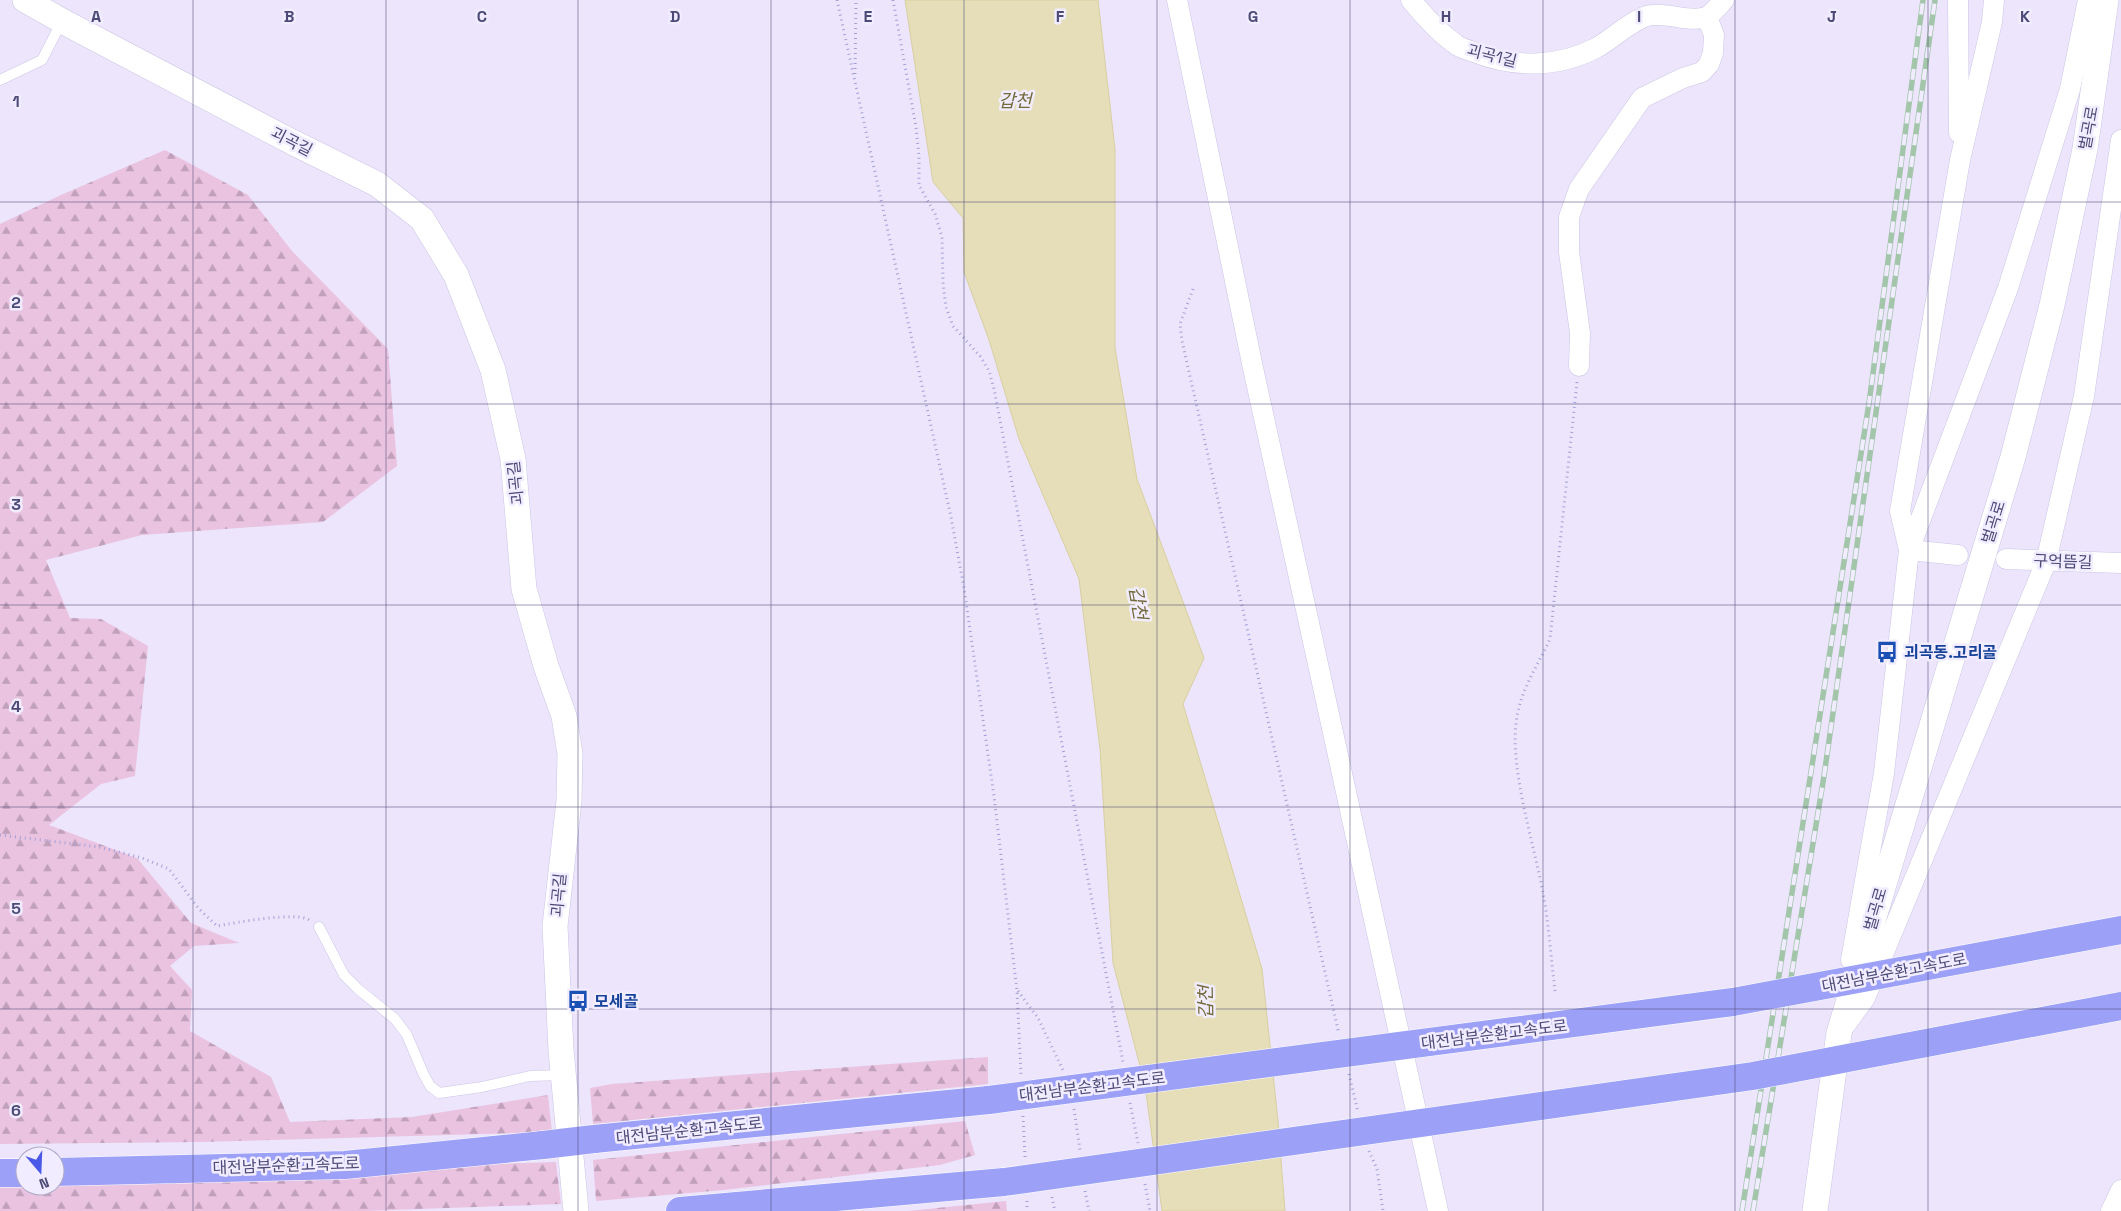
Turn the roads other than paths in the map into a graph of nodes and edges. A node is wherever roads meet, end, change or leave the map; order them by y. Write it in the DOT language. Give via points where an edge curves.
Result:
graph roads {
  1 [pos="25,0"];
  2 [pos="1177,0"];
  3 [pos="1411,0"];
  4 [pos="1724,0"];
  5 [pos="1958,0"];
  6 [pos="1994,0"];
  7 [pos="2088,0"];
  8 [pos="2106,0"];
  9 [pos="1707,16"];
  10 [pos="62,21"];
  11 [pos="0,80"];
  12 [pos="2121,140"];
  13 [pos="1960,160"];
  14 [pos="1579,366"];
  15 [pos="1909,550"];
  16 [pos="1958,555"];
  17 [pos="2006,559"];
  18 [pos="2046,562"];
  19 [pos="2121,562"];
  20 [pos="319,927"];
  21 [pos="2121,930"];
  22 [pos="2121,1006"];
  23 [pos="1839,1033"];
  24 [pos="563,1075"];
  25 [pos="65,1172"];
  26 [pos="0,1173"];
  27 [pos="15,1173"];
  28 [pos="2121,1190"];
  29 [pos="576,1211"];
  30 [pos="680,1211"];
  31 [pos="1438,1211"];
  32 [pos="1814,1211"];
  33 [pos="2111,1211"];
  1 -- 10 [label="street, 괴곡길"];
  2 -- 31 [label="street" via="1253,368"];
  3 -- 9 [label="street, 괴곡1길" via="1455,45 1514,64 1573,58 1596,48 1645,16"];
  4 -- 9 [label="street"];
  5 -- 13 [label="street"];
  6 -- 13 [label="street, 벌곡로" via="1992,22"];
  7 -- 15 [label="street" via="2070,89 2008,288"];
  8 -- 23 [label="street, 벌곡로" via="2085,149 2052,304 2013,456"];
  9 -- 14 [label="street" via="1714,35 1709,64 1702,72 1642,98 1579,189 1569,217 1569,252 1580,333"];
  10 -- 11 [label="lane" via="42,60"];
  10 -- 24 [label="street, 괴곡길" via="377,184 422,219 456,275 493,370 513,459 524,589 564,716 570,754 569,801 555,926"];
  12 -- 18 [label="street" via="2084,396"];
  13 -- 15 [label="street, 벌곡로" via="1900,511"];
  15 -- 16 [label="street"];
  15 -- 23 [label="street, 벌곡로" via="1884,773"];
  17 -- 18 [label="street, 구억뜸길"];
  18 -- 19 [label="street, 구억뜸길"];
  18 -- 23 [label="street" via="1865,998"];
  20 -- 24 [label="lane" via="344,975 395,1019 407,1035 422,1073 439,1093 530,1076"];
  21 -- 25 [label="highway, 대전남부순환고속도로, bridge" via="1734,1002 990,1100 345,1165"];
  22 -- 30 [label="highway, bridge" via="1753,1076 1015,1186"];
  23 -- 32 [label="street, 벌곡로"];
  24 -- 29 [label="street, 괴곡길"];
  26 -- 27 [label="highway"];
  28 -- 33 [label="street"];
}
